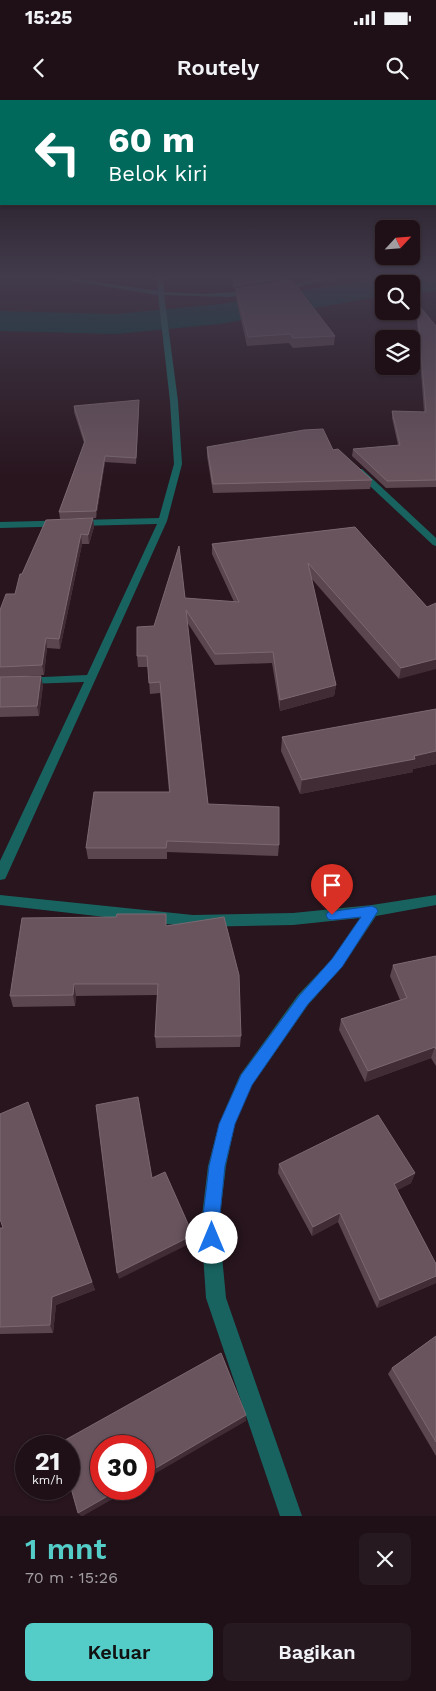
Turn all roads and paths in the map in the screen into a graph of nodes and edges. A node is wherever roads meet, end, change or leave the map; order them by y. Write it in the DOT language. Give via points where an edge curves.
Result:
graph roads {
  1 [pos="166,344"];
  2 [pos="352,464"];
  3 [pos="163,521"];
  4 [pos="0,525"];
  5 [pos="436,543"];
  6 [pos="91,678"];
  7 [pos="0,682"];
  8 [pos="0,875"];
  9 [pos="0,900"];
  10 [pos="436,900"];
  11 [pos="372,911"];
  12 [pos="291,1516"];
  1 -- 3 [label="street" via="178,464"];
  2 -- 5 [label="street"];
  3 -- 4 [label="street"];
  3 -- 6 [label="street"];
  6 -- 7 [label="street"];
  6 -- 8 [label="street"];
  9 -- 11 [label="street" via="192,921 293,919"];
  10 -- 11 [label="street"];
  11 -- 12 [label="street" via="337,963 303,1000 246,1080 227,1124 217,1166 210,1224 216,1298"];
}
